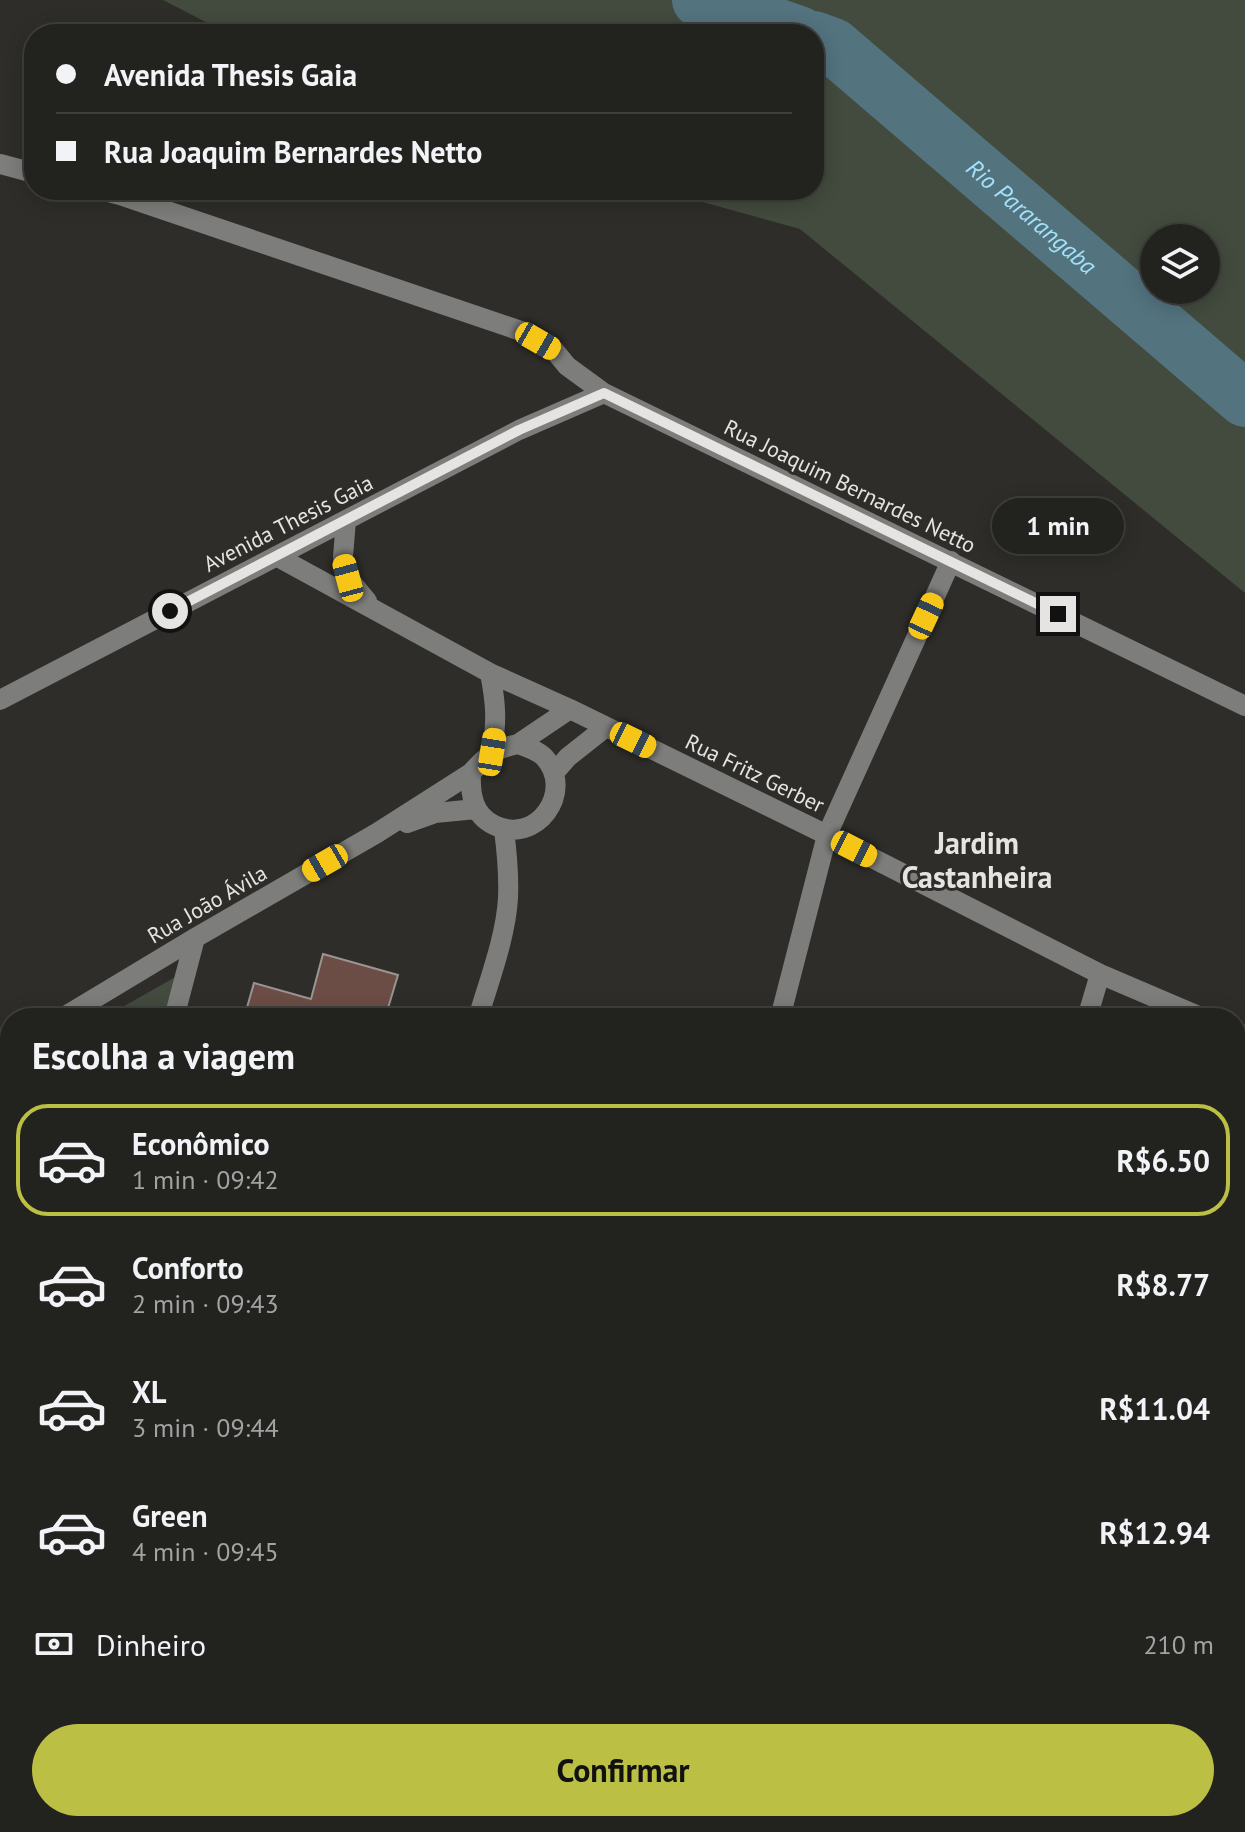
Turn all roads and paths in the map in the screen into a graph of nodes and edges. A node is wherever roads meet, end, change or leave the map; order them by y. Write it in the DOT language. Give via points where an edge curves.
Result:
graph roads {
  1 [pos="0,164"];
  2 [pos="24,170"];
  3 [pos="135,200"];
  4 [pos="604,393"];
  5 [pos="346,520"];
  6 [pos="276,556"];
  7 [pos="951,561"];
  8 [pos="374,610"];
  9 [pos="490,673"];
  10 [pos="37,680"];
  11 [pos="0,685"];
  12 [pos="0,700"];
  13 [pos="1245,706"];
  14 [pos="570,709"];
  15 [pos="606,727"];
  16 [pos="518,744"];
  17 [pos="492,752"];
  18 [pos="471,773"];
  19 [pos="554,773"];
  20 [pos="476,809"];
  21 [pos="504,830"];
  22 [pos="377,833"];
  23 [pos="827,835"];
  24 [pos="195,938"];
  25 [pos="1100,974"];
  26 [pos="79,1008"];
  27 [pos="177,1008"];
  28 [pos="481,1008"];
  29 [pos="783,1008"];
  30 [pos="1090,1008"];
  31 [pos="1180,1008"];
  1 -- 2 [label="street"];
  3 -- 4 [label="street, Rua Joaquim Bernardes Netto" via="521,331 554,350"];
  4 -- 5 [label="street, Avenida Thesis Gaia" via="519,430"];
  4 -- 7 [label="street, Rua Joaquim Bernardes Netto"];
  5 -- 6 [label="street, Avenida Thesis Gaia"];
  5 -- 8 [label="street, Rua Fritz Gerber" via="343,557 348,578"];
  6 -- 8 [label="street, Rua Fritz Gerber"];
  6 -- 10 [label="street, Avenida Thesis Gaia"];
  7 -- 13 [label="street, Rua Joaquim Bernardes Netto"];
  7 -- 23 [label="street"];
  8 -- 9 [label="street, Rua Fritz Gerber"];
  9 -- 14 [label="street, Rua Fritz Gerber"];
  9 -- 17 [label="street" via="496,703"];
  10 -- 11 [label="street, Avenida Thesis Gaia"];
  10 -- 12 [label="street, Avenida Thesis Gaia"];
  14 -- 15 [label="street, Rua Fritz Gerber"];
  14 -- 16 [label="street"];
  15 -- 19 [label="street"];
  15 -- 23 [label="street, Rua Fritz Gerber"];
  16 -- 17 [label="street"];
  16 -- 19 [label="street" via="545,757"];
  17 -- 18 [label="street"];
  18 -- 20 [label="street"];
  18 -- 22 [label="street, Rua João Ávila"];
  19 -- 21 [label="street" via="554,796 539,822 522,830"];
  20 -- 21 [label="street"];
  20 -- 22 [label="street, Rua João Ávila" via="435,813"];
  21 -- 28 [label="street" via="508,901"];
  22 -- 24 [label="street, Rua João Ávila"];
  23 -- 25 [label="street, Rua Fritz Gerber"];
  23 -- 29 [label="street"];
  24 -- 26 [label="street, Rua João Ávila"];
  24 -- 27 [label="street"];
  25 -- 30 [label="street"];
  25 -- 31 [label="street, Rua Fritz Gerber"];
}
